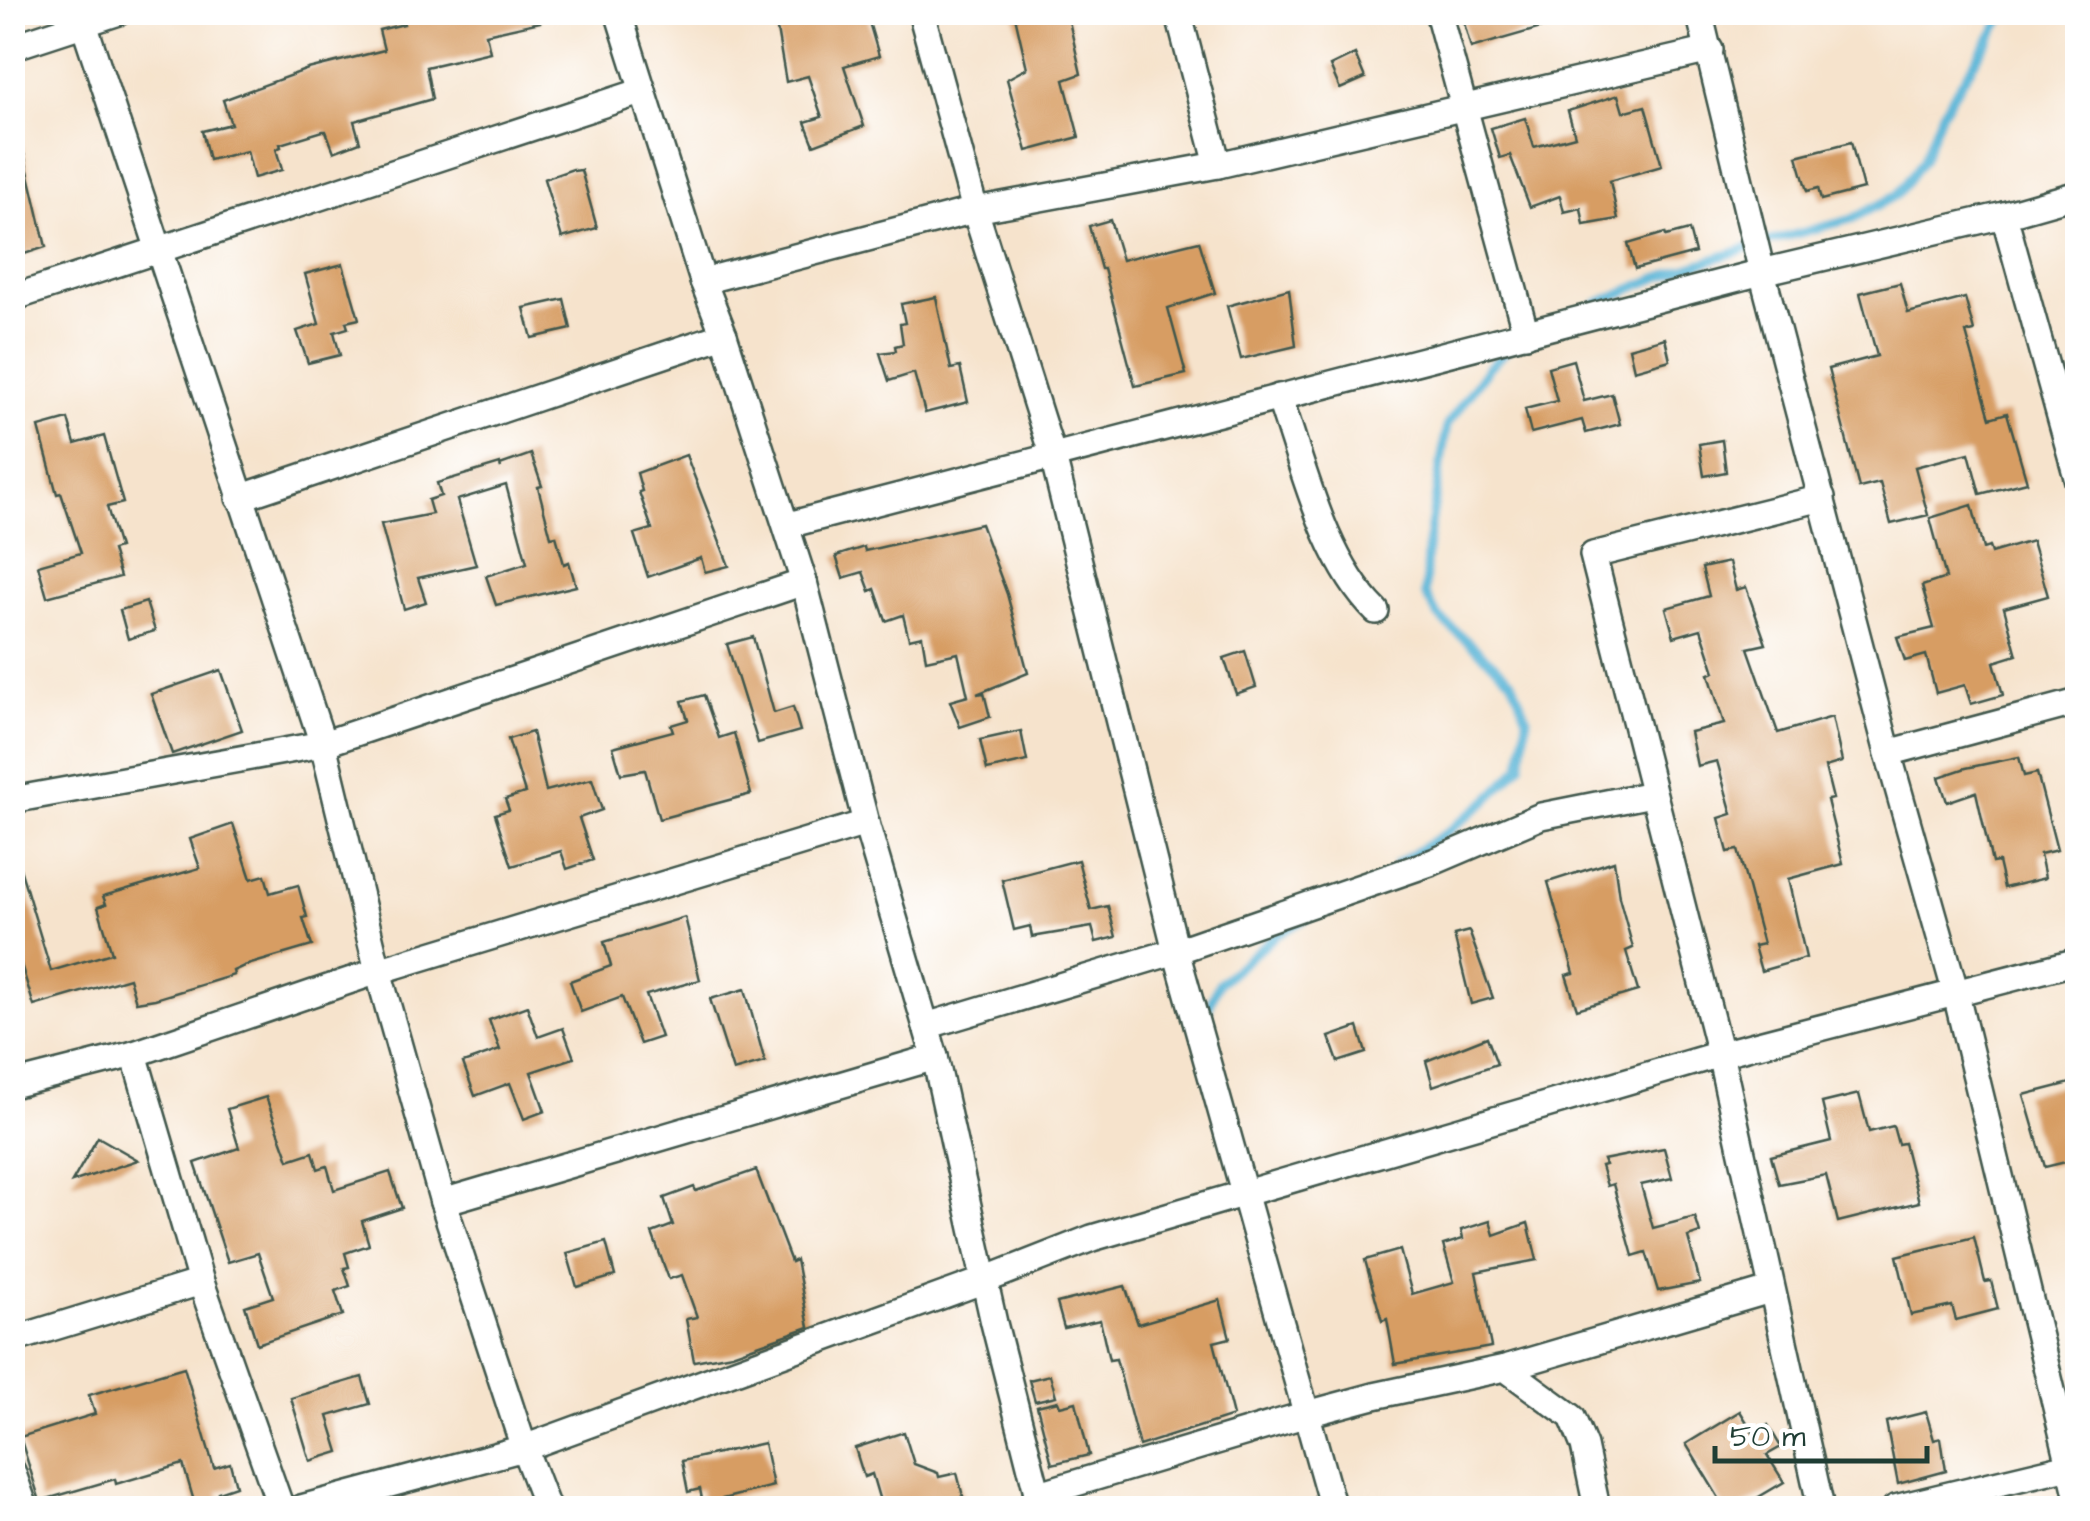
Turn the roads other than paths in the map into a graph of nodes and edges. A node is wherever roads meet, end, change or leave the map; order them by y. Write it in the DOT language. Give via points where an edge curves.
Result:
graph roads {
  1 [pos="119,12"];
  2 [pos="618,12"];
  3 [pos="921,12"];
  4 [pos="1178,12"];
  5 [pos="1438,12"];
  6 [pos="1699,12"];
  7 [pos="82,19"];
  8 [pos="12,46"];
  9 [pos="1710,50"];
  10 [pos="642,91"];
  11 [pos="1462,108"];
  12 [pos="1218,165"];
  13 [pos="2078,194"];
  14 [pos="975,210"];
  15 [pos="2004,215"];
  16 [pos="158,249"];
  17 [pos="1762,272"];
  18 [pos="703,281"];
  19 [pos="12,298"];
  20 [pos="1526,334"];
  21 [pos="724,335"];
  22 [pos="1279,397"];
  23 [pos="2074,452"];
  24 [pos="1053,457"];
  25 [pos="2078,481"];
  26 [pos="239,498"];
  27 [pos="1822,498"];
  28 [pos="788,525"];
  29 [pos="804,582"];
  30 [pos="1376,611"];
  31 [pos="2078,702"];
  32 [pos="323,744"];
  33 [pos="1888,753"];
  34 [pos="1652,794"];
  35 [pos="12,800"];
  36 [pos="866,823"];
  37 [pos="1176,951"];
  38 [pos="2078,961"];
  39 [pos="378,971"];
  40 [pos="1955,990"];
  41 [pos="926,1026"];
  42 [pos="134,1054"];
  43 [pos="1720,1054"];
  44 [pos="934,1057"];
  45 [pos="12,1085"];
  46 [pos="1243,1196"];
  47 [pos="443,1202"];
  48 [pos="985,1280"];
  49 [pos="202,1282"];
  50 [pos="1770,1290"];
  51 [pos="12,1340"];
  52 [pos="1504,1368"];
  53 [pos="1307,1414"];
  54 [pos="524,1448"];
  55 [pos="2073,1466"];
  56 [pos="12,1471"];
  57 [pos="2078,1498"];
  58 [pos="1038,1502"];
  59 [pos="25,1508"];
  60 [pos="281,1508"];
  61 [pos="302,1508"];
  62 [pos="548,1508"];
  63 [pos="1333,1508"];
  64 [pos="1597,1508"];
  65 [pos="1822,1508"];
  66 [pos="1895,1508"];
  1 -- 7 [label="street"];
  2 -- 10 [label="street"];
  3 -- 14 [label="street"];
  4 -- 12 [label="street"];
  5 -- 11 [label="street"];
  6 -- 9 [label="street"];
  7 -- 8 [label="street"];
  7 -- 16 [label="street"];
  9 -- 11 [label="street"];
  9 -- 17 [label="street"];
  10 -- 16 [label="street"];
  10 -- 18 [label="street"];
  11 -- 12 [label="street"];
  11 -- 20 [label="street"];
  12 -- 14 [label="street"];
  13 -- 15 [label="street"];
  14 -- 18 [label="street"];
  14 -- 24 [label="street"];
  15 -- 17 [label="street"];
  15 -- 23 [label="street"];
  16 -- 19 [label="street"];
  16 -- 26 [label="street"];
  17 -- 20 [label="street"];
  17 -- 27 [label="street"];
  18 -- 21 [label="street"];
  20 -- 22 [label="street"];
  21 -- 26 [label="street"];
  21 -- 28 [label="street"];
  22 -- 24 [label="street"];
  22 -- 30 [label="street" via="1339,561"];
  23 -- 25 [label="street"];
  24 -- 28 [label="street"];
  24 -- 37 [label="street"];
  26 -- 32 [label="street"];
  27 -- 33 [label="street"];
  27 -- 34 [label="street" via="1592,554"];
  28 -- 29 [label="street"];
  29 -- 32 [label="street"];
  29 -- 36 [label="street"];
  31 -- 33 [label="street"];
  32 -- 35 [label="street"];
  32 -- 39 [label="street"];
  33 -- 40 [label="street"];
  34 -- 37 [label="street" via="1540,816 1434,862"];
  34 -- 43 [label="street"];
  36 -- 39 [label="street"];
  36 -- 41 [label="street"];
  37 -- 41 [label="street"];
  37 -- 46 [label="street"];
  38 -- 40 [label="street"];
  39 -- 42 [label="street"];
  39 -- 47 [label="street"];
  40 -- 43 [label="street"];
  40 -- 55 [label="street"];
  41 -- 44 [label="street"];
  42 -- 45 [label="street"];
  42 -- 49 [label="street"];
  43 -- 46 [label="street"];
  43 -- 50 [label="street"];
  44 -- 47 [label="street"];
  44 -- 48 [label="street"];
  46 -- 48 [label="street" via="1092,1238"];
  46 -- 53 [label="street"];
  47 -- 54 [label="street"];
  48 -- 54 [label="street"];
  48 -- 58 [label="street"];
  49 -- 51 [label="street"];
  49 -- 60 [label="street"];
  50 -- 52 [label="street"];
  50 -- 65 [label="street"];
  52 -- 53 [label="street"];
  52 -- 64 [label="street" via="1572,1417"];
  53 -- 58 [label="street"];
  53 -- 63 [label="street"];
  54 -- 61 [label="street"];
  54 -- 62 [label="street"];
  55 -- 57 [label="street"];
  55 -- 66 [label="street"];
  56 -- 59 [label="street"];
}
